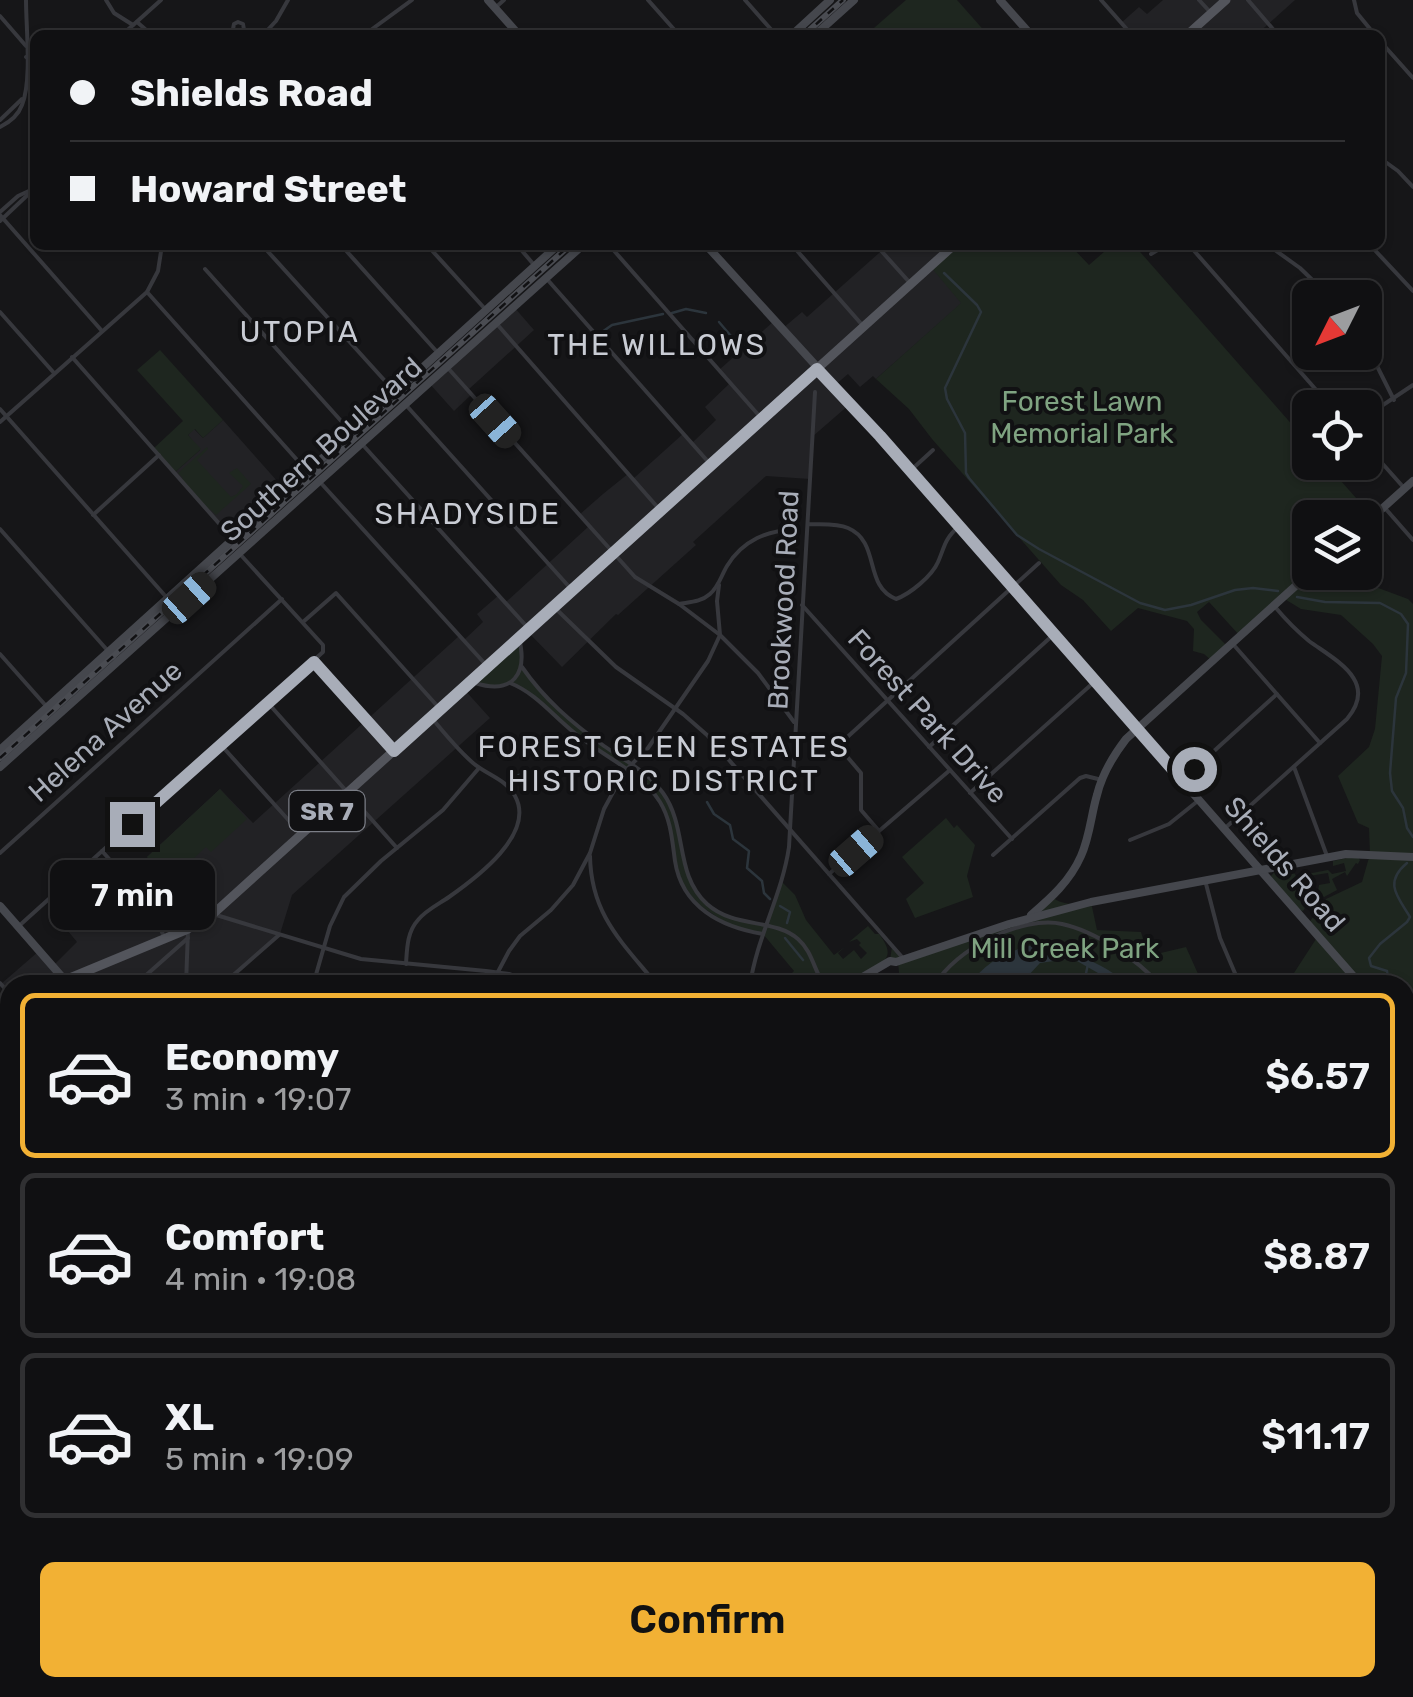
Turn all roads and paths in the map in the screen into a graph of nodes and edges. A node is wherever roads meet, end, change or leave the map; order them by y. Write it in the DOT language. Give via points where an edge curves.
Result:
graph roads {
  1 [pos="26,0"];
  2 [pos="106,0"];
  3 [pos="161,0"];
  4 [pos="288,0"];
  5 [pos="412,0"];
  6 [pos="504,0"];
  7 [pos="648,0"];
  8 [pos="746,0"];
  9 [pos="830,0"];
  10 [pos="854,0"];
  11 [pos="1000,0"];
  12 [pos="1101,0"];
  13 [pos="1199,0"];
  14 [pos="1226,0"];
  15 [pos="1248,0"];
  16 [pos="1354,0"];
  17 [pos="492,4"];
  18 [pos="1211,13"];
  19 [pos="0,16"];
  20 [pos="135,24"];
  21 [pos="128,30"];
  22 [pos="144,30"];
  23 [pos="267,30"];
  24 [pos="371,30"];
  25 [pos="515,30"];
  26 [pos="675,30"];
  27 [pos="772,30"];
  28 [pos="797,30"];
  29 [pos="821,30"];
  30 [pos="1027,30"];
  31 [pos="1128,30"];
  32 [pos="1192,30"];
  33 [pos="1274,30"];
  34 [pos="1371,30"];
  35 [pos="26,46"];
  36 [pos="1385,49"];
  37 [pos="26,57"];
  38 [pos="30,60"];
  39 [pos="1413,78"];
  40 [pos="30,85"];
  41 [pos="26,88"];
  42 [pos="25,95"];
  43 [pos="0,120"];
  44 [pos="0,128"];
  45 [pos="1385,162"];
  46 [pos="1413,188"];
  47 [pos="30,192"];
  48 [pos="1,217"];
  49 [pos="30,249"];
  50 [pos="30,250"];
  51 [pos="161,250"];
  52 [pos="267,250"];
  53 [pos="345,250"];
  54 [pos="432,250"];
  55 [pos="521,250"];
  56 [pos="553,250"];
  57 [pos="577,250"];
  58 [pos="612,250"];
  59 [pos="710,250"];
  60 [pos="796,250"];
  61 [pos="880,250"];
  62 [pos="948,250"];
  63 [pos="1158,250"];
  64 [pos="1193,250"];
  65 [pos="1275,250"];
  66 [pos="1375,250"];
  67 [pos="1151,254"];
  68 [pos="535,266"];
  69 [pos="205,269"];
  70 [pos="546,278"];
  71 [pos="1312,280"];
  72 [pos="911,284"];
  73 [pos="1413,290"];
  74 [pos="147,292"];
  75 [pos="486,310"];
  76 [pos="0,312"];
  77 [pos="496,323"];
  78 [pos="864,326"];
  79 [pos="102,330"];
  80 [pos="438,353"];
  81 [pos="72,358"];
  82 [pos="446,367"];
  83 [pos="817,369"];
  84 [pos="1379,370"];
  85 [pos="54,374"];
  86 [pos="1413,385"];
  87 [pos="1316,390"];
  88 [pos="395,392"];
  89 [pos="815,392"];
  90 [pos="1394,400"];
  91 [pos="406,404"];
  92 [pos="1382,407"];
  93 [pos="0,410"];
  94 [pos="6,416"];
  95 [pos="762,419"];
  96 [pos="0,422"];
  97 [pos="351,432"];
  98 [pos="362,444"];
  99 [pos="933,450"];
  100 [pos="158,456"];
  101 [pos="1382,463"];
  102 [pos="711,464"];
  103 [pos="910,470"];
  104 [pos="308,471"];
  105 [pos="1413,481"];
  106 [pos="320,482"];
  107 [pos="1404,488"];
  108 [pos="1384,507"];
  109 [pos="660,510"];
  110 [pos="93,515"];
  111 [pos="808,524"];
  112 [pos="959,526"];
  113 [pos="0,529"];
  114 [pos="797,530"];
  115 [pos="233,540"];
  116 [pos="1413,540"];
  117 [pos="239,553"];
  118 [pos="613,553"];
  119 [pos="1039,563"];
  120 [pos="718,585"];
  121 [pos="1012,587"];
  122 [pos="1292,589"];
  123 [pos="572,590"];
  124 [pos="168,599"];
  125 [pos="282,600"];
  126 [pos="678,604"];
  127 [pos="802,605"];
  128 [pos="554,606"];
  129 [pos="1274,606"];
  130 [pos="815,620"];
  131 [pos="302,622"];
  132 [pos="802,624"];
  133 [pos="529,629"];
  134 [pos="720,634"];
  135 [pos="1054,634"];
  136 [pos="518,638"];
  137 [pos="1232,643"];
  138 [pos="107,649"];
  139 [pos="0,654"];
  140 [pos="118,662"];
  141 [pos="314,662"];
  142 [pos="487,666"];
  143 [pos="522,668"];
  144 [pos="1095,681"];
  145 [pos="470,682"];
  146 [pos="510,683"];
  147 [pos="1277,694"];
  148 [pos="887,700"];
  149 [pos="268,703"];
  150 [pos="47,707"];
  151 [pos="674,708"];
  152 [pos="440,709"];
  153 [pos="431,718"];
  154 [pos="570,720"];
  155 [pos="796,725"];
  156 [pos="566,726"];
  157 [pos="1137,729"];
  158 [pos="1320,743"];
  159 [pos="221,745"];
  160 [pos="928,747"];
  161 [pos="0,750"];
  162 [pos="394,751"];
  163 [pos="632,765"];
  164 [pos="1294,766"];
  165 [pos="0,767"];
  166 [pos="479,768"];
  167 [pos="626,770"];
  168 [pos="950,770"];
  169 [pos="1102,780"];
  170 [pos="1182,780"];
  171 [pos="348,793"];
  172 [pos="970,793"];
  173 [pos="1199,800"];
  174 [pos="790,829"];
  175 [pos="1224,829"];
  176 [pos="879,831"];
  177 [pos="301,834"];
  178 [pos="1012,839"];
  179 [pos="1130,840"];
  180 [pos="397,848"];
  181 [pos="102,851"];
  182 [pos="0,853"];
  183 [pos="590,853"];
  184 [pos="993,855"];
  185 [pos="1327,857"];
  186 [pos="1413,857"];
  187 [pos="678,858"];
  188 [pos="1260,870"];
  189 [pos="829,874"];
  190 [pos="1205,880"];
  191 [pos="1052,896"];
  192 [pos="1078,904"];
  193 [pos="0,906"];
  194 [pos="214,914"];
  195 [pos="1028,918"];
  196 [pos="18,926"];
  197 [pos="766,926"];
  198 [pos="188,933"];
  199 [pos="280,934"];
  200 [pos="763,934"];
  201 [pos="165,938"];
  202 [pos="892,946"];
  203 [pos="323,948"];
  204 [pos="896,961"];
  205 [pos="406,964"];
  206 [pos="498,972"];
  207 [pos="235,974"];
  208 [pos="58,975"];
  209 [pos="83,975"];
  210 [pos="145,975"];
  211 [pos="186,975"];
  212 [pos="316,975"];
  213 [pos="496,975"];
  214 [pos="510,975"];
  215 [pos="649,975"];
  216 [pos="753,975"];
  217 [pos="818,975"];
  218 [pos="869,975"];
  219 [pos="942,975"];
  220 [pos="1151,975"];
  221 [pos="1236,975"];
  222 [pos="1352,975"];
  1 -- 35 [label="street"];
  2 -- 20 [label="street" via="117,16"];
  3 -- 20 [label="street"];
  4 -- 23 [label="street"];
  5 -- 24 [label="street"];
  6 -- 17 [label="street"];
  7 -- 26 [label="street"];
  8 -- 27 [label="street"];
  9 -- 28 [label="street"];
  10 -- 29 [label="street"];
  11 -- 30 [label="street"];
  12 -- 31 [label="street"];
  13 -- 18 [label="street"];
  14 -- 18 [label="main road"];
  15 -- 33 [label="street"];
  16 -- 34 [label="street"];
  17 -- 25 [label="street"];
  18 -- 32 [label="main road"];
  19 -- 35 [label="street"];
  20 -- 21 [label="street"];
  20 -- 22 [label="street"];
  35 -- 37 [label="street"];
  36 -- 39 [label="street"];
  37 -- 38 [label="street"];
  37 -- 41 [label="street"];
  40 -- 41 [label="street"];
  41 -- 42 [label="street"];
  42 -- 43 [label="street"];
  42 -- 44 [label="street" via="16,116"];
  45 -- 46 [label="street"];
  47 -- 48 [label="street"];
  48 -- 49 [label="street"];
  50 -- 79 [label="street"];
  51 -- 74 [label="street"];
  52 -- 88 [label="street"];
  53 -- 80 [label="street"];
  54 -- 75 [label="street"];
  55 -- 68 [label="street"];
  56 -- 68 [label="street, Southern Boulevard"];
  57 -- 70 [label="street, Southern Boulevard"];
  58 -- 95 [label="street"];
  59 -- 83 [label="street, Shields Road"];
  60 -- 78 [label="street"];
  61 -- 72 [label="street"];
  62 -- 72 [label="main road, SR 7"];
  63 -- 67 [label="street"];
  64 -- 87 [label="street"];
  65 -- 71 [label="street"];
  66 -- 73 [label="street"];
  68 -- 75 [label="street, Southern Boulevard"];
  69 -- 97 [label="street"];
  70 -- 77 [label="street, Southern Boulevard"];
  70 -- 102 [label="street"];
  72 -- 78 [label="main road, SR 7"];
  74 -- 79 [label="street"];
  74 -- 104 [label="street"];
  75 -- 80 [label="street, Southern Boulevard"];
  76 -- 85 [label="street"];
  77 -- 82 [label="street, Southern Boulevard"];
  77 -- 109 [label="street"];
  78 -- 83 [label="main road, SR 7"];
  79 -- 81 [label="street"];
  80 -- 88 [label="street, Southern Boulevard"];
  81 -- 85 [label="street"];
  81 -- 100 [label="street"];
  82 -- 91 [label="street, Southern Boulevard"];
  82 -- 118 [label="street"];
  83 -- 95 [label="main road, SR 7"];
  83 -- 103 [label="street, Shields Road"];
  84 -- 90 [label="street"];
  85 -- 94 [label="street"];
  86 -- 90 [label="street"];
  88 -- 97 [label="street, Southern Boulevard"];
  89 -- 111 [label="street, Brookwood Road"];
  90 -- 92 [label="street"];
  91 -- 98 [label="street, Southern Boulevard"];
  91 -- 123 [label="street"];
  93 -- 94 [label="street"];
  94 -- 96 [label="street"];
  94 -- 110 [label="street"];
  95 -- 102 [label="main road, SR 7"];
  97 -- 104 [label="street, Southern Boulevard"];
  98 -- 106 [label="street, Southern Boulevard"];
  98 -- 133 [label="street"];
  99 -- 103 [label="street"];
  100 -- 110 [label="street"];
  100 -- 115 [label="street"];
  101 -- 107 [label="street"];
  102 -- 109 [label="main road, SR 7"];
  103 -- 112 [label="street, Shields Road"];
  104 -- 115 [label="street, Southern Boulevard"];
  105 -- 107 [label="street"];
  106 -- 117 [label="street, Southern Boulevard"];
  106 -- 142 [label="street"];
  107 -- 108 [label="street"];
  108 -- 116 [label="street"];
  109 -- 118 [label="main road, SR 7"];
  110 -- 124 [label="street"];
  111 -- 112 [label="street" via="856,533 869,548 878,584 896,599 934,569"];
  111 -- 127 [label="street, Brookwood Road"];
  112 -- 121 [label="street, Shields Road"];
  113 -- 138 [label="street"];
  114 -- 120 [label="street" via="771,532 746,545"];
  115 -- 124 [label="street, Southern Boulevard"];
  117 -- 125 [label="street"];
  117 -- 140 [label="street, Southern Boulevard"];
  118 -- 123 [label="main road, SR 7"];
  118 -- 126 [label="street" via="638,580"];
  119 -- 121 [label="street"];
  120 -- 126 [label="street" via="702,599"];
  120 -- 134 [label="street"];
  121 -- 135 [label="street, Shields Road"];
  121 -- 148 [label="street"];
  122 -- 129 [label="street"];
  123 -- 128 [label="main road, SR 7"];
  124 -- 138 [label="street, Southern Boulevard"];
  125 -- 131 [label="street"];
  125 -- 182 [label="street, Helena Avenue"];
  126 -- 134 [label="street"];
  127 -- 130 [label="street, Forest Park Drive"];
  127 -- 132 [label="street, Brookwood Road"];
  128 -- 133 [label="main road, SR 7"];
  128 -- 151 [label="street" via="612,664"];
  129 -- 137 [label="street"];
  129 -- 158 [label="street" via="1355,680 1353,712"];
  130 -- 132 [label="street, Forest Park Drive"];
  130 -- 148 [label="street, Forest Park Drive"];
  131 -- 141 [label="street" via="324,647"];
  131 -- 152 [label="street" via="336,593"];
  132 -- 155 [label="street, Brookwood Road"];
  133 -- 136 [label="main road, SR 7"];
  134 -- 151 [label="street"];
  134 -- 155 [label="street"];
  135 -- 144 [label="street, Shields Road"];
  135 -- 160 [label="street"];
  136 -- 142 [label="main road, SR 7"];
  136 -- 143 [label="street"];
  137 -- 147 [label="street"];
  137 -- 157 [label="street"];
  138 -- 140 [label="street"];
  138 -- 150 [label="street, Southern Boulevard"];
  139 -- 150 [label="street"];
  140 -- 165 [label="street, Southern Boulevard"];
  141 -- 149 [label="street"];
  141 -- 162 [label="street"];
  142 -- 145 [label="main road, SR 7"];
  143 -- 146 [label="street"];
  143 -- 154 [label="street"];
  144 -- 157 [label="street, Shields Road"];
  144 -- 172 [label="street"];
  145 -- 146 [label="street"];
  145 -- 152 [label="main road, SR 7"];
  146 -- 156 [label="street"];
  147 -- 158 [label="street"];
  147 -- 170 [label="street"];
  148 -- 160 [label="street, Forest Park Drive"];
  148 -- 176 [label="street" via="842,743 862,776 861,810"];
  149 -- 159 [label="street"];
  149 -- 171 [label="street"];
  150 -- 161 [label="street, Southern Boulevard"];
  151 -- 163 [label="street"];
  151 -- 174 [label="street" via="707,735"];
  152 -- 153 [label="main road, SR 7"];
  153 -- 162 [label="main road, SR 7"];
  153 -- 166 [label="street"];
  154 -- 156 [label="street"];
  154 -- 163 [label="street"];
  155 -- 174 [label="street, Brookwood Road"];
  156 -- 167 [label="street"];
  157 -- 169 [label="street"];
  157 -- 170 [label="street, Shields Road"];
  158 -- 164 [label="street"];
  159 -- 177 [label="street"];
  159 -- 181 [label="street"];
  160 -- 168 [label="street, Forest Park Drive"];
  162 -- 171 [label="main road, SR 7"];
  163 -- 167 [label="street"];
  163 -- 187 [label="street" via="670,805"];
  164 -- 175 [label="street"];
  164 -- 185 [label="street"];
  166 -- 180 [label="street" via="439,815"];
  166 -- 205 [label="street" via="514,793 518,829 478,874 418,920"];
  167 -- 183 [label="street"];
  167 -- 187 [label="street" via="664,810"];
  168 -- 172 [label="street, Forest Park Drive"];
  168 -- 176 [label="street"];
  169 -- 178 [label="street" via="1080,778"];
  169 -- 191 [label="street" via="1082,853"];
  170 -- 173 [label="street, Shields Road"];
  171 -- 177 [label="main road, SR 7"];
  171 -- 180 [label="street"];
  172 -- 178 [label="street, Forest Park Drive"];
  173 -- 175 [label="street, Shields Road"];
  173 -- 179 [label="street" via="1169,824"];
  174 -- 189 [label="street"];
  174 -- 197 [label="street, Brookwood Road"];
  175 -- 188 [label="street, Shields Road"];
  176 -- 189 [label="street"];
  177 -- 194 [label="main road, SR 7"];
  178 -- 184 [label="street"];
  180 -- 203 [label="street" via="344,898"];
  181 -- 196 [label="street"];
  181 -- 201 [label="street" via="150,904"];
  183 -- 206 [label="street" via="566,894 520,936"];
  183 -- 215 [label="street" via="602,912"];
  185 -- 186 [label="street"];
  185 -- 188 [label="street"];
  187 -- 197 [label="street" via="710,906 734,920"];
  187 -- 200 [label="street" via="683,886 705,912"];
  188 -- 190 [label="street"];
  188 -- 222 [label="street, Shields Road"];
  189 -- 202 [label="street"];
  190 -- 192 [label="street"];
  190 -- 221 [label="street"];
  191 -- 192 [label="street"];
  191 -- 195 [label="street"];
  192 -- 195 [label="street"];
  193 -- 196 [label="street"];
  194 -- 198 [label="main road, SR 7"];
  194 -- 199 [label="street"];
  195 -- 204 [label="street"];
  196 -- 208 [label="street"];
  197 -- 200 [label="street, Brookwood Road"];
  197 -- 217 [label="street" via="800,940"];
  198 -- 201 [label="main road, SR 7"];
  198 -- 210 [label="street"];
  198 -- 211 [label="street"];
  199 -- 203 [label="street"];
  199 -- 207 [label="street"];
  200 -- 216 [label="street, Brookwood Road"];
  201 -- 209 [label="main road, SR 7"];
  202 -- 204 [label="street"];
  202 -- 204 [label="street"];
  203 -- 205 [label="street"];
  203 -- 212 [label="street"];
  204 -- 218 [label="street"];
  205 -- 206 [label="street"];
  206 -- 213 [label="street"];
  206 -- 214 [label="street"];
  219 -- 220 [label="street" via="978,944 1052,923 1122,952"];
}
